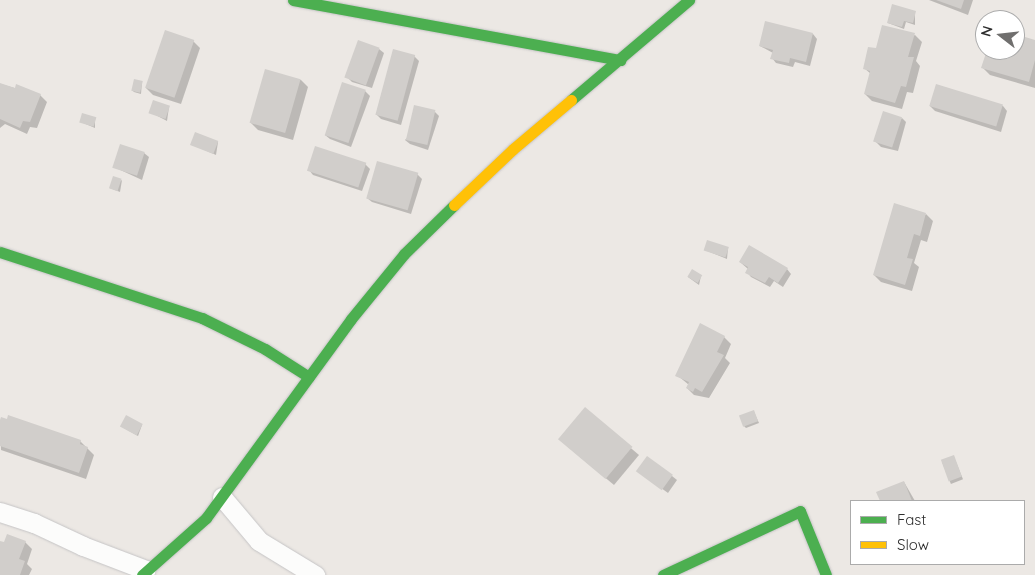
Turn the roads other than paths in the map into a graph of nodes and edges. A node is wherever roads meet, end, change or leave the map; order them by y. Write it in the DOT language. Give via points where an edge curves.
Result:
graph roads {
  1 [pos="293,0"];
  2 [pos="689,0"];
  3 [pos="621,60"];
  4 [pos="0,252"];
  5 [pos="309,377"];
  6 [pos="222,497"];
  7 [pos="0,512"];
  8 [pos="144,573"];
  9 [pos="315,575"];
  10 [pos="662,575"];
  11 [pos="826,575"];
  1 -- 3 [label="street"];
  2 -- 3 [label="street"];
  3 -- 5 [label="street" via="513,149 451,206 404,254"];
  4 -- 5 [label="street" via="202,318 265,349"];
  5 -- 6 [label="street"];
  6 -- 8 [label="street" via="206,518"];
  6 -- 9 [label="street" via="259,540"];
  7 -- 8 [label="street"];
  10 -- 11 [label="street" via="800,511"];
}
